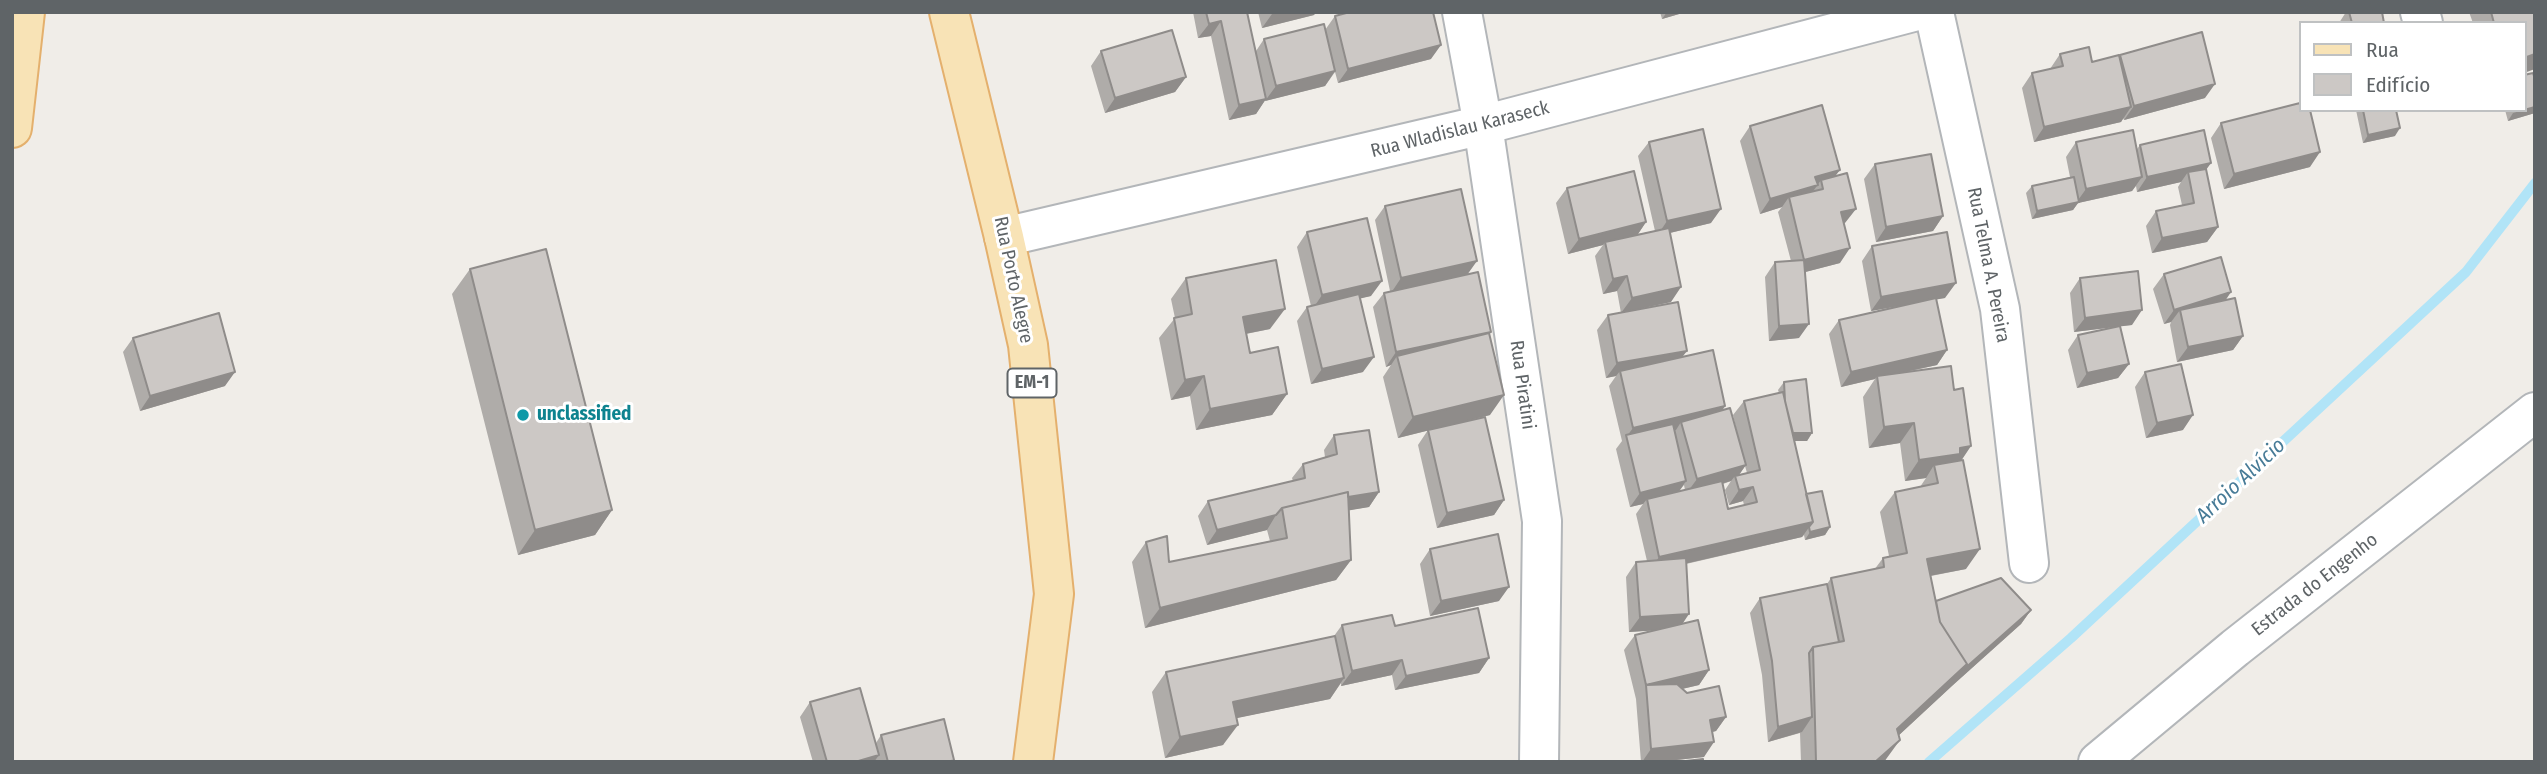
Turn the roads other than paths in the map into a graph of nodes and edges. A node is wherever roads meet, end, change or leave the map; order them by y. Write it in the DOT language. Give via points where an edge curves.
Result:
graph roads {
  1 [pos="25,12"];
  2 [pos="949,12"];
  3 [pos="1462,12"];
  4 [pos="1913,12"];
  5 [pos="1934,12"];
  6 [pos="1483,125"];
  7 [pos="12,128"];
  8 [pos="1004,237"];
  9 [pos="2535,412"];
  10 [pos="2029,563"];
  11 [pos="1033,762"];
  12 [pos="1539,762"];
  13 [pos="2098,762"];
  1 -- 7 [label="main road"];
  2 -- 8 [label="main road, Rua Porto Alegre / EM-1"];
  3 -- 6 [label="street, Rua Piratini"];
  4 -- 6 [label="street, Rua Wladislau Karaseck"];
  5 -- 10 [label="street, Rua Telma A. Pereira" via="2000,309"];
  6 -- 8 [label="street, Rua Wladislau Karaseck"];
  6 -- 12 [label="street, Rua Piratini" via="1542,521"];
  8 -- 11 [label="main road, Rua Porto Alegre / EM-1" via="1028,345 1054,594"];
  9 -- 13 [label="street, Estrada do Engenho"];
}
